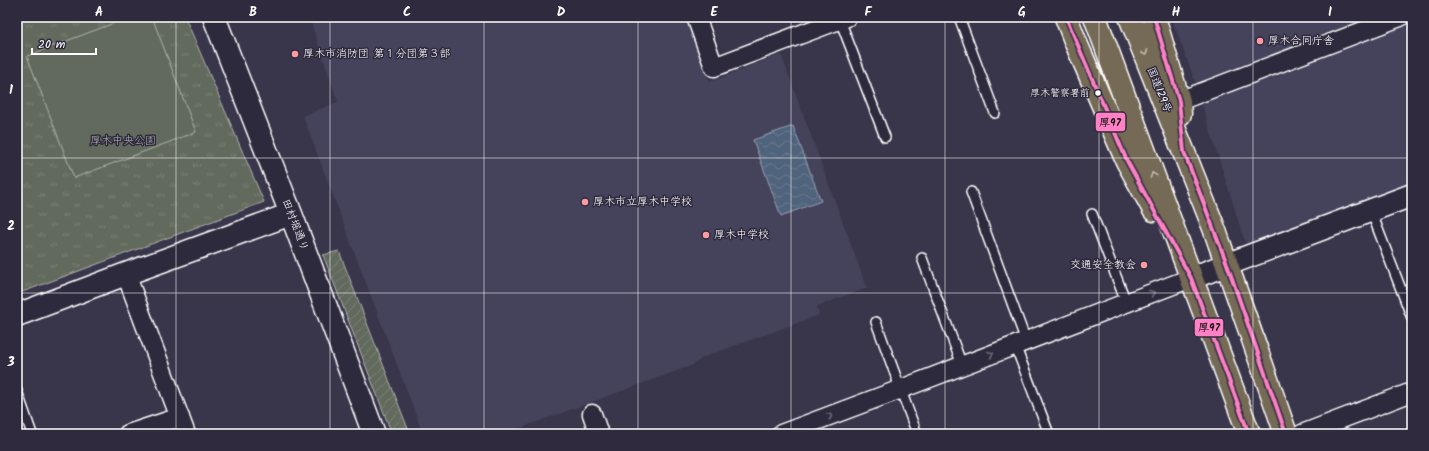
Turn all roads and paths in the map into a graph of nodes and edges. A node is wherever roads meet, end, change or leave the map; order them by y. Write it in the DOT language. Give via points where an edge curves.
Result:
graph roads {
  1 [pos="214,17"];
  2 [pos="696,17"];
  3 [pos="959,17"];
  4 [pos="1066,17"];
  5 [pos="1130,17"];
  6 [pos="1154,17"];
  7 [pos="1400,17"];
  8 [pos="835,19"];
  9 [pos="1098,25"];
  10 [pos="1179,101"];
  11 [pos="995,113"];
  12 [pos="885,137"];
  13 [pos="1184,152"];
  14 [pos="971,192"];
  15 [pos="1412,194"];
  16 [pos="1371,210"];
  17 [pos="291,214"];
  18 [pos="1092,214"];
  19 [pos="922,258"];
  20 [pos="1227,264"];
  21 [pos="126,274"];
  22 [pos="1191,278"];
  23 [pos="1126,302"];
  24 [pos="17,315"];
  25 [pos="1412,318"];
  26 [pos="876,322"];
  27 [pos="1020,343"];
  28 [pos="962,365"];
  29 [pos="901,389"];
  30 [pos="17,391"];
  31 [pos="1412,392"];
  32 [pos="592,414"];
  33 [pos="180,417"];
  34 [pos="804,430"];
  35 [pos="32,434"];
  36 [pos="128,434"];
  37 [pos="186,434"];
  38 [pos="374,434"];
  39 [pos="599,434"];
  40 [pos="781,434"];
  41 [pos="917,434"];
  42 [pos="1048,434"];
  43 [pos="1249,434"];
  44 [pos="1286,434"];
  45 [pos="1302,434"];
  1 -- 17 [label="street, 田村堀通り"];
  2 -- 8 [label="street" via="714,67"];
  3 -- 11 [label="lane"];
  4 -- 22 [label="highway" via="1127,161"];
  5 -- 13 [label="highway, 国道129号, one-way"];
  6 -- 10 [label="highway"];
  7 -- 10 [label="street"];
  8 -- 12 [label="lane"];
  22 -- 9 [label="highway, one-way"];
  10 -- 13 [label="highway"];
  13 -- 20 [label="highway, 国道129号"];
  14 -- 27 [label="lane"];
  15 -- 16 [label="street"];
  16 -- 20 [label="street"];
  16 -- 25 [label="lane"];
  17 -- 21 [label="street"];
  17 -- 38 [label="street, 田村堀通り"];
  18 -- 23 [label="lane"];
  19 -- 28 [label="lane"];
  20 -- 22 [label="street"];
  20 -- 44 [label="highway, 国道129号"];
  21 -- 24 [label="street"];
  21 -- 33 [label="street"];
  23 -- 22 [label="street, one-way"];
  22 -- 43 [label="highway"];
  23 -- 27 [label="street"];
  26 -- 29 [label="lane"];
  28 -- 27 [label="street, one-way"];
  27 -- 42 [label="lane"];
  28 -- 29 [label="street"];
  34 -- 29 [label="street, one-way"];
  29 -- 41 [label="lane"];
  30 -- 35 [label="lane"];
  31 -- 45 [label="street"];
  32 -- 39 [label="street"];
  33 -- 36 [label="street"];
  33 -- 37 [label="street"];
  34 -- 40 [label="street"];
}
